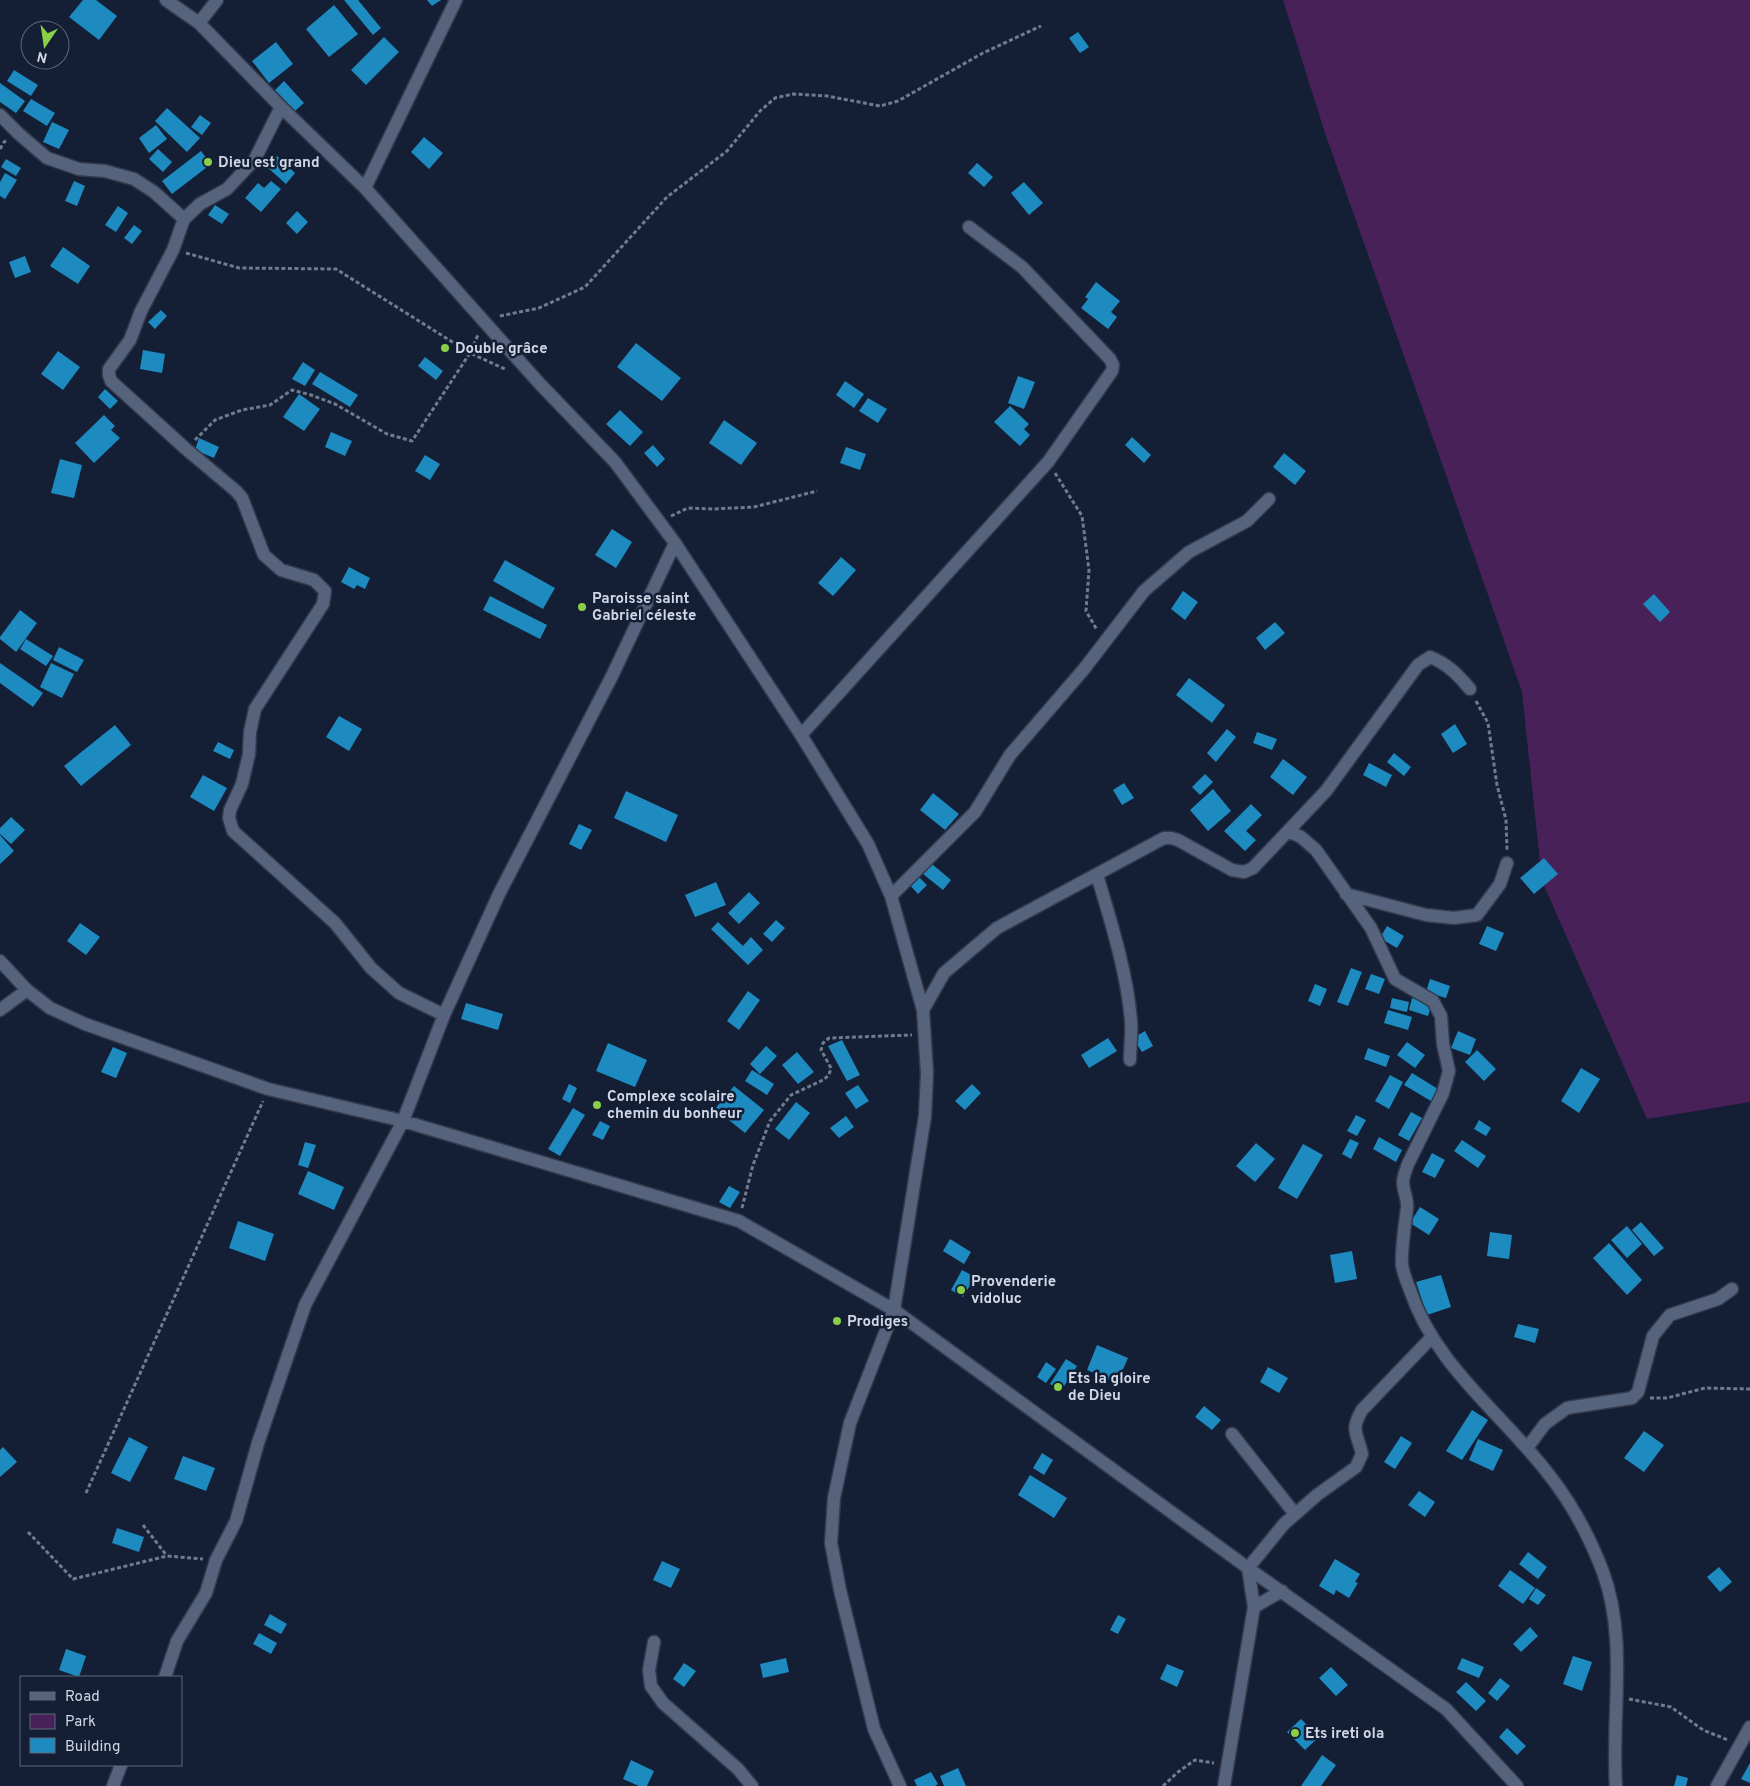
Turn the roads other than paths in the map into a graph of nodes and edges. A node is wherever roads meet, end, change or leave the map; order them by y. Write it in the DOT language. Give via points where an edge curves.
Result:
graph roads {
  1 [pos="166,0"];
  2 [pos="217,0"];
  3 [pos="456,0"];
  4 [pos="199,23"];
  5 [pos="281,107"];
  6 [pos="0,114"];
  7 [pos="365,188"];
  8 [pos="184,219"];
  9 [pos="969,227"];
  10 [pos="1270,499"];
  11 [pos="675,542"];
  12 [pos="1470,690"];
  13 [pos="801,735"];
  14 [pos="1288,831"];
  15 [pos="1507,863"];
  16 [pos="1097,875"];
  17 [pos="1346,894"];
  18 [pos="891,896"];
  19 [pos="0,961"];
  20 [pos="27,990"];
  21 [pos="0,1010"];
  22 [pos="923,1010"];
  23 [pos="444,1014"];
  24 [pos="1130,1060"];
  25 [pos="403,1121"];
  26 [pos="1732,1289"];
  27 [pos="894,1310"];
  28 [pos="1431,1338"];
  29 [pos="1232,1434"];
  30 [pos="1527,1448"];
  31 [pos="1295,1514"];
  32 [pos="1248,1568"];
  33 [pos="1282,1591"];
  34 [pos="1254,1607"];
  35 [pos="654,1642"];
  36 [pos="165,1676"];
  37 [pos="1750,1727"];
  38 [pos="121,1766"];
  39 [pos="113,1786"];
  40 [pos="752,1786"];
  41 [pos="900,1786"];
  42 [pos="1224,1786"];
  43 [pos="1517,1786"];
  44 [pos="1616,1786"];
  45 [pos="1717,1786"];
  1 -- 4 [label="street"];
  2 -- 4 [label="street"];
  3 -- 7 [label="street"];
  4 -- 5 [label="street"];
  5 -- 7 [label="street"];
  5 -- 8 [label="street" via="255,159 228,188 200,204"];
  6 -- 8 [label="street" via="47,158 79,169 105,171 134,179"];
  7 -- 11 [label="street" via="483,322 615,462"];
  8 -- 23 [label="street" via="173,250 141,311 130,340 108,375 236,491 242,498 264,555 281,570 314,580 325,591 323,604 255,708 244,777 230,810 233,831 335,923 372,968 399,993"];
  9 -- 13 [label="street" via="1022,267 1110,358 1112,371 1048,462"];
  10 -- 18 [label="street" via="1247,521 1189,552 1144,590 1084,669 1010,756 975,812"];
  11 -- 13 [label="street"];
  11 -- 23 [label="street" via="612,676 499,894"];
  12 -- 14 [label="street" via="1454,670 1442,662 1430,657 1418,665 1326,791"];
  13 -- 18 [label="street" via="868,844"];
  14 -- 16 [label="street" via="1253,868 1244,872 1232,870 1171,838 1164,838"];
  14 -- 17 [label="street" via="1316,850"];
  15 -- 17 [label="street" via="1500,884 1477,915 1454,918 1426,915"];
  16 -- 22 [label="street" via="997,928 944,973"];
  16 -- 24 [label="street" via="1124,978 1131,1022"];
  17 -- 28 [label="street" via="1371,928 1395,979 1433,1001 1441,1016 1448,1071 1443,1093 1408,1164 1403,1183 1408,1201 1402,1265"];
  18 -- 22 [label="street"];
  19 -- 20 [label="street"];
  20 -- 21 [label="street"];
  20 -- 25 [label="street" via="50,1008 85,1024 268,1089"];
  22 -- 27 [label="street" via="927,1073 925,1116"];
  23 -- 25 [label="street"];
  25 -- 27 [label="street" via="739,1221"];
  25 -- 36 [label="street" via="305,1305 258,1443 236,1521 216,1560 206,1593 176,1641"];
  26 -- 30 [label="street" via="1718,1299 1670,1316 1653,1336 1638,1392 1632,1398 1567,1408 1545,1424"];
  27 -- 32 [label="street"];
  27 -- 41 [label="street" via="850,1423 834,1498 831,1543 874,1729"];
  28 -- 30 [label="street" via="1483,1402"];
  28 -- 31 [label="street" via="1354,1422 1362,1454 1356,1467"];
  29 -- 31 [label="street"];
  30 -- 44 [label="street" via="1551,1476 1576,1515 1603,1573 1610,1597 1616,1637"];
  31 -- 32 [label="street"];
  32 -- 33 [label="street"];
  32 -- 34 [label="street"];
  33 -- 34 [label="street"];
  33 -- 43 [label="street" via="1446,1709"];
  34 -- 42 [label="street"];
  35 -- 40 [label="street" via="649,1670 651,1686 663,1703 738,1769"];
  37 -- 45 [label="street"];
  38 -- 39 [label="street"];
}
